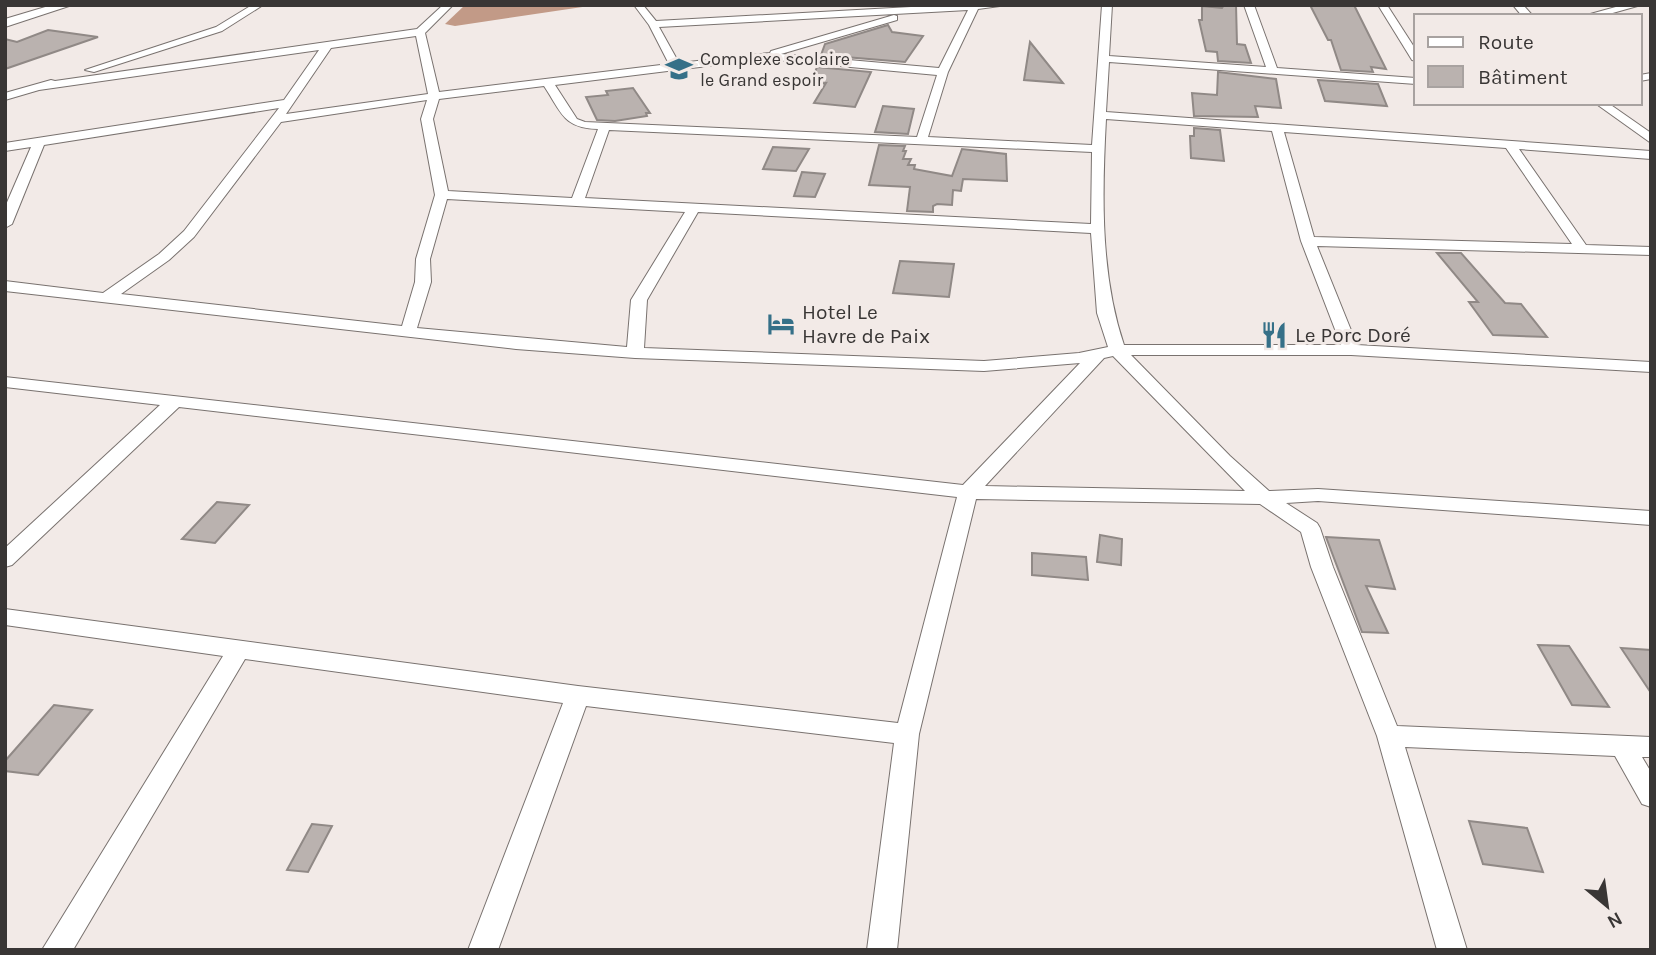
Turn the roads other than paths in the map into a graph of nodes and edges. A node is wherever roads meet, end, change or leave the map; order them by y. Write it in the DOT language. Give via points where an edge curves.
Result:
graph roads {
  1 [pos="66,5"];
  2 [pos="260,5"];
  3 [pos="449,5"];
  4 [pos="638,5"];
  5 [pos="768,5"];
  6 [pos="1003,5"];
  7 [pos="1107,5"];
  8 [pos="1249,5"];
  9 [pos="1382,5"];
  10 [pos="1637,5"];
  11 [pos="974,7"];
  12 [pos="923,9"];
  13 [pos="1597,14"];
  14 [pos="763,17"];
  15 [pos="5,23"];
  16 [pos="653,24"];
  17 [pos="420,32"];
  18 [pos="327,46"];
  19 [pos="1414,54"];
  20 [pos="764,56"];
  21 [pos="1104,59"];
  22 [pos="675,66"];
  23 [pos="1272,69"];
  24 [pos="943,72"];
  25 [pos="1414,82"];
  26 [pos="548,83"];
  27 [pos="39,87"];
  28 [pos="433,96"];
  29 [pos="5,97"];
  30 [pos="288,103"];
  31 [pos="1603,105"];
  32 [pos="1102,115"];
  33 [pos="278,119"];
  34 [pos="605,126"];
  35 [pos="1277,128"];
  36 [pos="1651,139"];
  37 [pos="40,142"];
  38 [pos="921,142"];
  39 [pos="1511,146"];
  40 [pos="5,147"];
  41 [pos="1098,149"];
  42 [pos="1651,155"];
  43 [pos="442,195"];
  44 [pos="576,203"];
  45 [pos="692,209"];
  46 [pos="5,224"];
  47 [pos="1098,229"];
  48 [pos="1308,241"];
  49 [pos="1582,249"];
  50 [pos="1651,251"];
  51 [pos="5,286"];
  52 [pos="107,297"];
  53 [pos="408,332"];
  54 [pos="1351,350"];
  55 [pos="1107,352"];
  56 [pos="635,354"];
  57 [pos="1651,367"];
  58 [pos="5,382"];
  59 [pos="173,403"];
  60 [pos="968,492"];
  61 [pos="1264,498"];
  62 [pos="1651,518"];
  63 [pos="5,560"];
  64 [pos="5,617"];
  65 [pos="240,648"];
  66 [pos="578,696"];
  67 [pos="907,734"];
  68 [pos="1390,736"];
  69 [pos="1622,746"];
  70 [pos="1651,747"];
  71 [pos="1651,796"];
  72 [pos="57,950"];
  73 [pos="483,950"];
  74 [pos="882,950"];
  75 [pos="1452,950"];
  1 -- 15 [label="street"];
  2 -- 27 [label="street" via="219,29"];
  3 -- 17 [label="street"];
  4 -- 16 [label="street"];
  5 -- 14 [label="street"];
  6 -- 11 [label="street"];
  7 -- 21 [label="street"];
  8 -- 23 [label="street"];
  9 -- 19 [label="street" via="1402,27"];
  10 -- 13 [label="street"];
  11 -- 12 [label="street"];
  11 -- 24 [label="street"];
  12 -- 14 [label="street"];
  12 -- 20 [label="street"];
  14 -- 16 [label="street"];
  16 -- 22 [label="street"];
  17 -- 18 [label="street"];
  17 -- 28 [label="street"];
  18 -- 27 [label="street"];
  18 -- 30 [label="street"];
  20 -- 22 [label="street"];
  20 -- 24 [label="street"];
  21 -- 23 [label="street"];
  21 -- 32 [label="street"];
  22 -- 26 [label="street"];
  23 -- 25 [label="street"];
  24 -- 38 [label="street"];
  26 -- 28 [label="street"];
  26 -- 34 [label="street" via="576,123"];
  27 -- 29 [label="street"];
  28 -- 33 [label="street"];
  28 -- 43 [label="street" via="427,119"];
  30 -- 33 [label="street"];
  30 -- 37 [label="street"];
  31 -- 36 [label="street"];
  32 -- 35 [label="street"];
  32 -- 41 [label="street"];
  33 -- 52 [label="street" via="189,234"];
  34 -- 38 [label="street"];
  34 -- 44 [label="street"];
  35 -- 39 [label="street"];
  35 -- 48 [label="street"];
  37 -- 40 [label="street"];
  37 -- 46 [label="street"];
  38 -- 41 [label="street"];
  39 -- 42 [label="street"];
  39 -- 49 [label="street"];
  41 -- 47 [label="street"];
  43 -- 44 [label="street"];
  43 -- 53 [label="street"];
  44 -- 45 [label="street"];
  45 -- 47 [label="street"];
  45 -- 56 [label="street" via="639,300"];
  47 -- 55 [label="street"];
  48 -- 49 [label="street"];
  48 -- 54 [label="street"];
  49 -- 50 [label="street"];
  51 -- 52 [label="street"];
  52 -- 53 [label="street"];
  53 -- 56 [label="street"];
  54 -- 55 [label="street"];
  54 -- 57 [label="street"];
  55 -- 56 [label="street" via="985,366"];
  55 -- 60 [label="street"];
  55 -- 61 [label="street"];
  58 -- 59 [label="street"];
  59 -- 60 [label="street"];
  59 -- 63 [label="street"];
  60 -- 61 [label="street"];
  60 -- 67 [label="street"];
  61 -- 62 [label="street" via="1318,495"];
  61 -- 68 [label="street" via="1310,528"];
  64 -- 65 [label="street"];
  65 -- 66 [label="street"];
  65 -- 72 [label="street"];
  66 -- 67 [label="street"];
  66 -- 73 [label="street"];
  67 -- 74 [label="street"];
  68 -- 69 [label="street"];
  68 -- 75 [label="street"];
  69 -- 70 [label="street"];
  69 -- 71 [label="street"];
}
